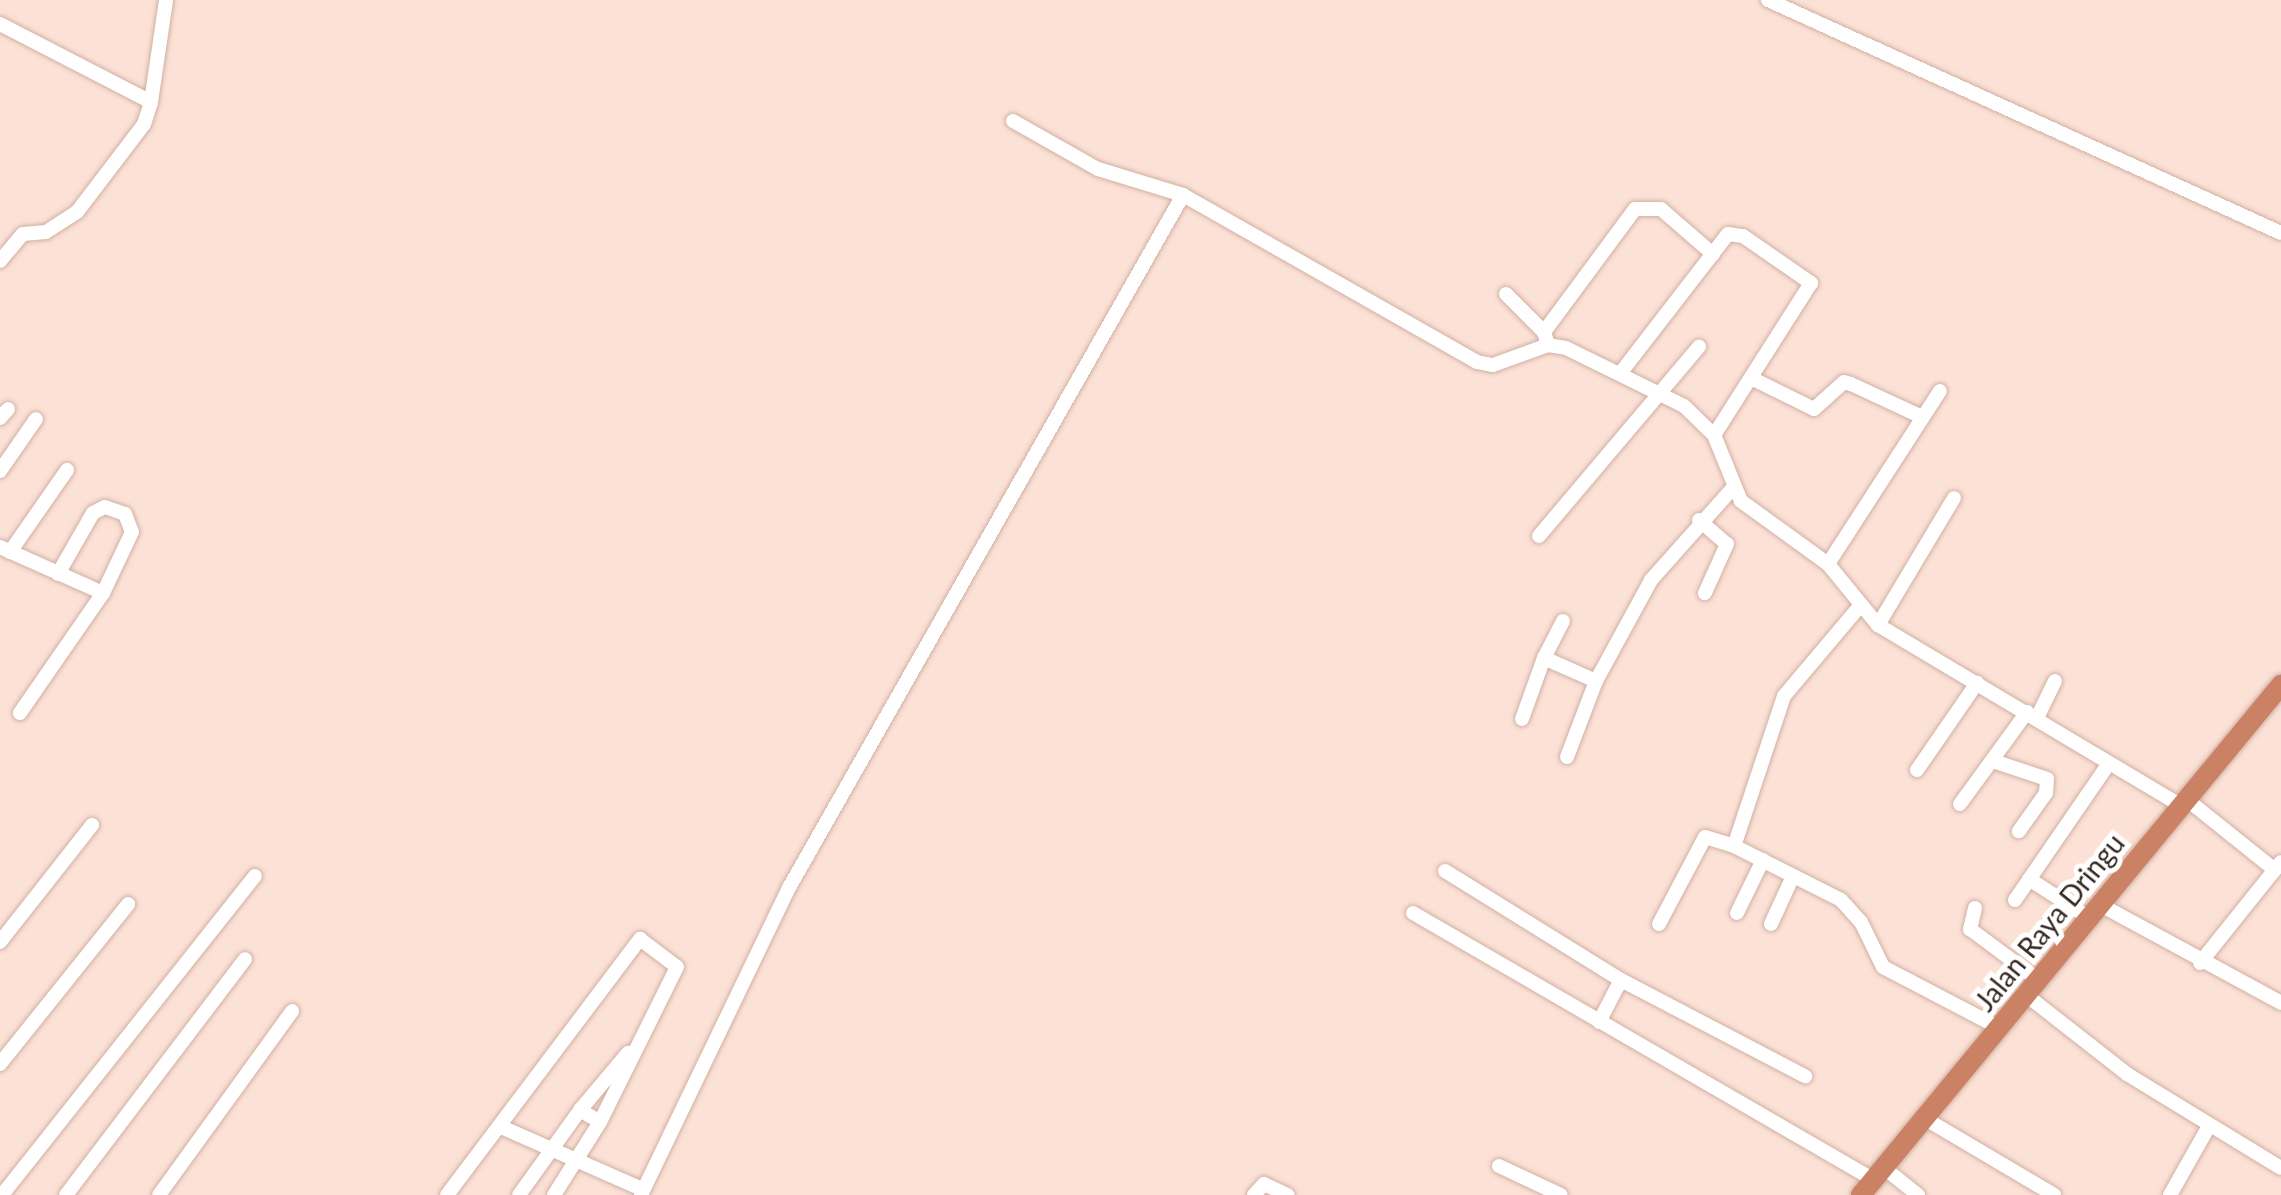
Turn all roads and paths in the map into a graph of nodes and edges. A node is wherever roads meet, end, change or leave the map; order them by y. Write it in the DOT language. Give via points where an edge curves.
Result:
graph roads {
  1 [pos="166,0"];
  2 [pos="1768,0"];
  3 [pos="0,24"];
  4 [pos="152,102"];
  5 [pos="1013,121"];
  6 [pos="1183,195"];
  7 [pos="2281,233"];
  8 [pos="1713,254"];
  9 [pos="0,261"];
  10 [pos="1506,294"];
  11 [pos="1546,339"];
  12 [pos="1699,346"];
  13 [pos="1622,372"];
  14 [pos="1753,378"];
  15 [pos="1940,391"];
  16 [pos="1664,394"];
  17 [pos="1922,417"];
  18 [pos="36,418"];
  19 [pos="1714,436"];
  20 [pos="66,470"];
  21 [pos="0,471"];
  22 [pos="1732,489"];
  23 [pos="1954,498"];
  24 [pos="1698,520"];
  25 [pos="1539,536"];
  26 [pos="5,549"];
  27 [pos="1828,564"];
  28 [pos="58,574"];
  29 [pos="103,593"];
  30 [pos="1704,593"];
  31 [pos="1859,607"];
  32 [pos="1562,620"];
  33 [pos="1878,625"];
  34 [pos="1544,658"];
  35 [pos="2054,680"];
  36 [pos="1596,681"];
  37 [pos="1977,683"];
  38 [pos="2281,685"];
  39 [pos="20,712"];
  40 [pos="2032,715"];
  41 [pos="1522,719"];
  42 [pos="1567,757"];
  43 [pos="1993,760"];
  44 [pos="2109,763"];
  45 [pos="1916,770"];
  46 [pos="2176,799"];
  47 [pos="1960,804"];
  48 [pos="92,825"];
  49 [pos="2019,831"];
  50 [pos="1734,846"];
  51 [pos="1763,860"];
  52 [pos="2278,866"];
  53 [pos="1446,871"];
  54 [pos="255,876"];
  55 [pos="1793,876"];
  56 [pos="2029,879"];
  57 [pos="2015,900"];
  58 [pos="128,904"];
  59 [pos="1975,908"];
  60 [pos="2094,910"];
  61 [pos="1737,913"];
  62 [pos="1413,914"];
  63 [pos="1659,924"];
  64 [pos="1771,924"];
  65 [pos="0,942"];
  66 [pos="245,959"];
  67 [pos="2200,963"];
  68 [pos="1621,980"];
  69 [pos="2031,987"];
  70 [pos="2278,998"];
  71 [pos="292,1011"];
  72 [pos="1599,1022"];
  73 [pos="1998,1027"];
  74 [pos="643,1035"];
  75 [pos="0,1064"];
  76 [pos="1805,1076"];
  77 [pos="580,1110"];
  78 [pos="1924,1118"];
  79 [pos="600,1122"];
  80 [pos="500,1126"];
  81 [pos="2209,1126"];
  82 [pos="552,1150"];
  83 [pos="579,1159"];
  84 [pos="1499,1166"];
  85 [pos="2281,1168"];
  86 [pos="1873,1181"];
  87 [pos="643,1193"];
  88 [pos="2,1195"];
  89 [pos="66,1195"];
  90 [pos="159,1195"];
  91 [pos="447,1195"];
  92 [pos="519,1195"];
  93 [pos="554,1195"];
  94 [pos="1254,1195"];
  95 [pos="1288,1195"];
  96 [pos="1562,1195"];
  97 [pos="1918,1195"];
  98 [pos="2054,1195"];
  99 [pos="2170,1195"];
  1 -- 4 [label="street"];
  2 -- 7 [label="street"];
  3 -- 4 [label="street"];
  4 -- 9 [label="street" via="144,124 77,212 46,232 23,234"];
  5 -- 6 [label="street" via="1098,169"];
  6 -- 11 [label="street" via="1466,357 1497,364"];
  6 -- 87 [label="street" via="790,886"];
  8 -- 11 [label="street" via="1656,206 1635,209"];
  8 -- 13 [label="street"];
  8 -- 14 [label="street" via="1736,233 1812,286"];
  10 -- 11 [label="street"];
  11 -- 13 [label="street"];
  12 -- 16 [label="street"];
  13 -- 16 [label="street"];
  14 -- 17 [label="street" via="1814,409 1844,382"];
  14 -- 19 [label="street"];
  15 -- 17 [label="street"];
  16 -- 19 [label="street"];
  16 -- 25 [label="street"];
  17 -- 27 [label="street"];
  18 -- 21 [label="street"];
  19 -- 22 [label="street"];
  20 -- 26 [label="street"];
  22 -- 24 [label="street"];
  22 -- 27 [label="street"];
  23 -- 33 [label="street"];
  24 -- 30 [label="street" via="1727,546"];
  24 -- 36 [label="street" via="1651,580"];
  26 -- 28 [label="street"];
  27 -- 31 [label="street"];
  28 -- 29 [label="street"];
  28 -- 29 [label="street" via="93,513 106,507 125,514 132,532"];
  29 -- 39 [label="street"];
  31 -- 33 [label="street"];
  31 -- 50 [label="street" via="1784,696"];
  32 -- 34 [label="street"];
  33 -- 37 [label="street"];
  34 -- 36 [label="street"];
  34 -- 41 [label="street"];
  35 -- 40 [label="street"];
  36 -- 42 [label="street"];
  37 -- 40 [label="street"];
  37 -- 45 [label="street"];
  38 -- 46 [label="highway, Jalan Raya Dringu"];
  40 -- 43 [label="street"];
  40 -- 44 [label="street"];
  43 -- 47 [label="street"];
  43 -- 49 [label="street" via="2047,779 2046,793"];
  44 -- 46 [label="street"];
  44 -- 56 [label="street"];
  46 -- 52 [label="street"];
  46 -- 60 [label="highway, Jalan Raya Dringu"];
  48 -- 65 [label="street"];
  50 -- 51 [label="street"];
  50 -- 63 [label="street" via="1706,836"];
  51 -- 55 [label="street"];
  51 -- 61 [label="street"];
  52 -- 67 [label="street"];
  53 -- 68 [label="street"];
  54 -- 88 [label="street"];
  55 -- 64 [label="street"];
  55 -- 73 [label="street" via="1853,910 1883,967"];
  56 -- 57 [label="street"];
  56 -- 60 [label="street"];
  58 -- 75 [label="street"];
  59 -- 69 [label="street" via="1970,929"];
  60 -- 67 [label="street"];
  60 -- 69 [label="highway, Jalan Raya Dringu"];
  62 -- 72 [label="street"];
  66 -- 89 [label="street"];
  67 -- 70 [label="street"];
  68 -- 72 [label="street"];
  68 -- 76 [label="street"];
  69 -- 73 [label="highway, Jalan Raya Dringu"];
  69 -- 81 [label="street" via="2127,1074"];
  71 -- 90 [label="street"];
  72 -- 86 [label="street"];
  73 -- 78 [label="highway, Jalan Raya Dringu"];
  74 -- 77 [label="street"];
  74 -- 79 [label="street"];
  74 -- 80 [label="street" via="677,966 640,939"];
  77 -- 79 [label="street"];
  77 -- 82 [label="street"];
  78 -- 86 [label="highway, Jalan Raya Dringu"];
  78 -- 98 [label="street"];
  79 -- 83 [label="street"];
  80 -- 82 [label="street"];
  80 -- 91 [label="street"];
  81 -- 85 [label="street"];
  81 -- 99 [label="street"];
  82 -- 83 [label="street"];
  82 -- 92 [label="street"];
  83 -- 87 [label="street"];
  83 -- 93 [label="street"];
  84 -- 96 [label="street"];
  86 -- 97 [label="street"];
  94 -- 95 [label="street" via="1264,1184"];
}
